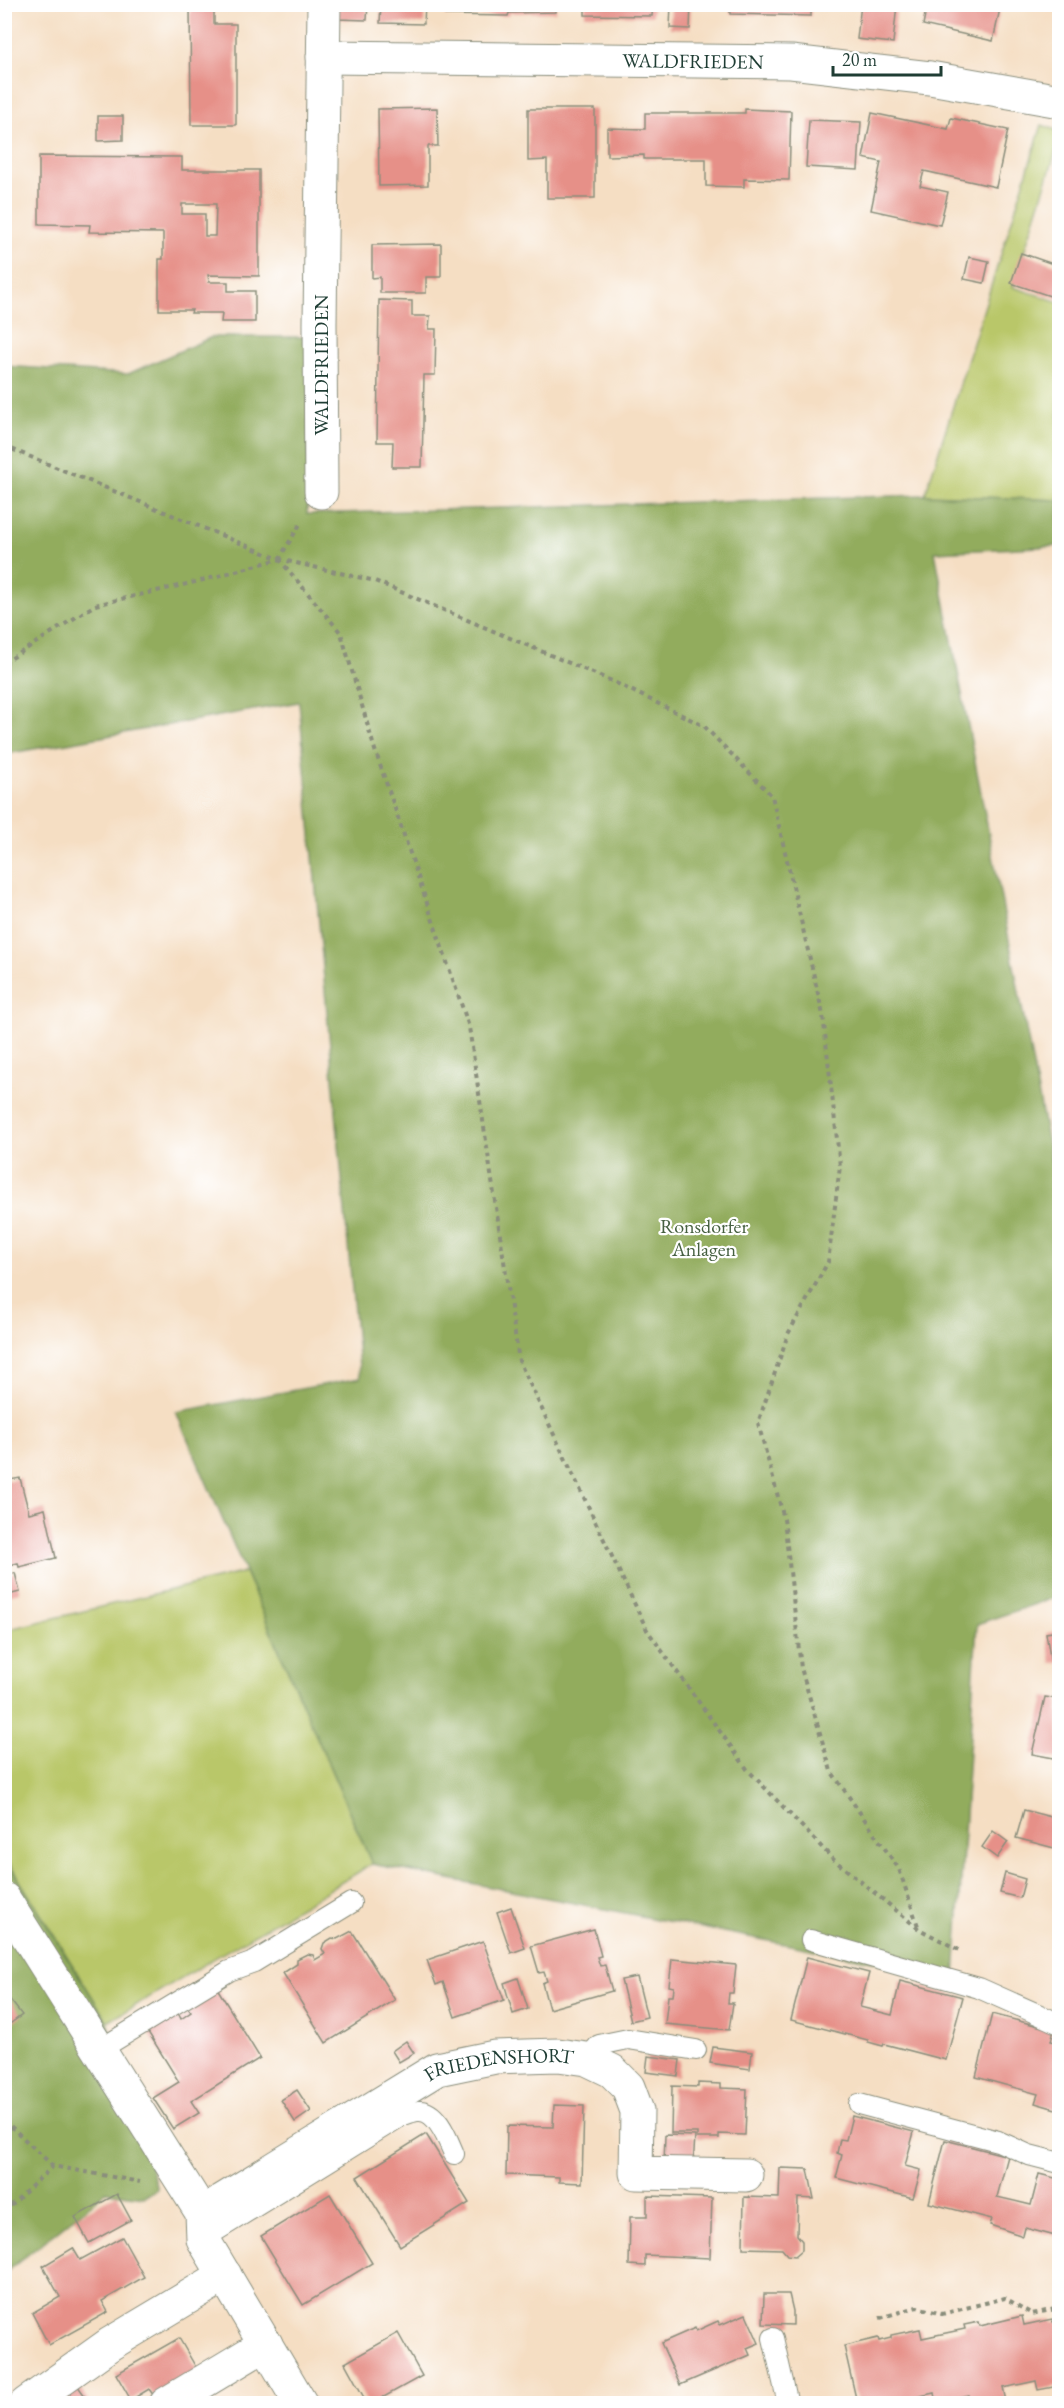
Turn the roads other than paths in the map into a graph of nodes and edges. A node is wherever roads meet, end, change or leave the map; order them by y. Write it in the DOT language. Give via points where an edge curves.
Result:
graph roads {
  1 [pos="324,4"];
  2 [pos="323,57"];
  3 [pos="1059,101"];
  4 [pos="321,492"];
  5 [pos="4,1899"];
  6 [pos="351,1903"];
  7 [pos="811,1940"];
  8 [pos="1059,2024"];
  9 [pos="99,2050"];
  10 [pos="696,2050"];
  11 [pos="587,2058"];
  12 [pos="859,2104"];
  13 [pos="454,2154"];
  14 [pos="1059,2163"];
  15 [pos="746,2175"];
  16 [pos="198,2214"];
  17 [pos="225,2275"];
  18 [pos="772,2338"];
  19 [pos="266,2344"];
  20 [pos="26,2403"];
  21 [pos="166,2403"];
  22 [pos="301,2403"];
  23 [pos="788,2403"];
  1 -- 2 [label="street, WALDFRIEDEN"];
  2 -- 3 [label="street, WALDFRIEDEN" via="791,62 930,78"];
  2 -- 4 [label="street, WALDFRIEDEN"];
  5 -- 9 [label="street"];
  6 -- 9 [label="lane"];
  7 -- 8 [label="lane" via="979,1988"];
  9 -- 16 [label="street"];
  10 -- 11 [label="lane" via="628,2039 599,2045"];
  11 -- 15 [label="street, FRIEDENSHORT" via="612,2071 628,2087 638,2110 636,2173"];
  11 -- 16 [label="street, FRIEDENSHORT" via="495,2057 437,2069"];
  12 -- 14 [label="lane" via="998,2141"];
  13 -- 16 [label="lane" via="431,2114 420,2110"];
  16 -- 17 [label="street"];
  17 -- 19 [label="street"];
  17 -- 20 [label="street" via="110,2344"];
  18 -- 23 [label="lane"];
  19 -- 21 [label="street"];
  19 -- 22 [label="street"];
}
